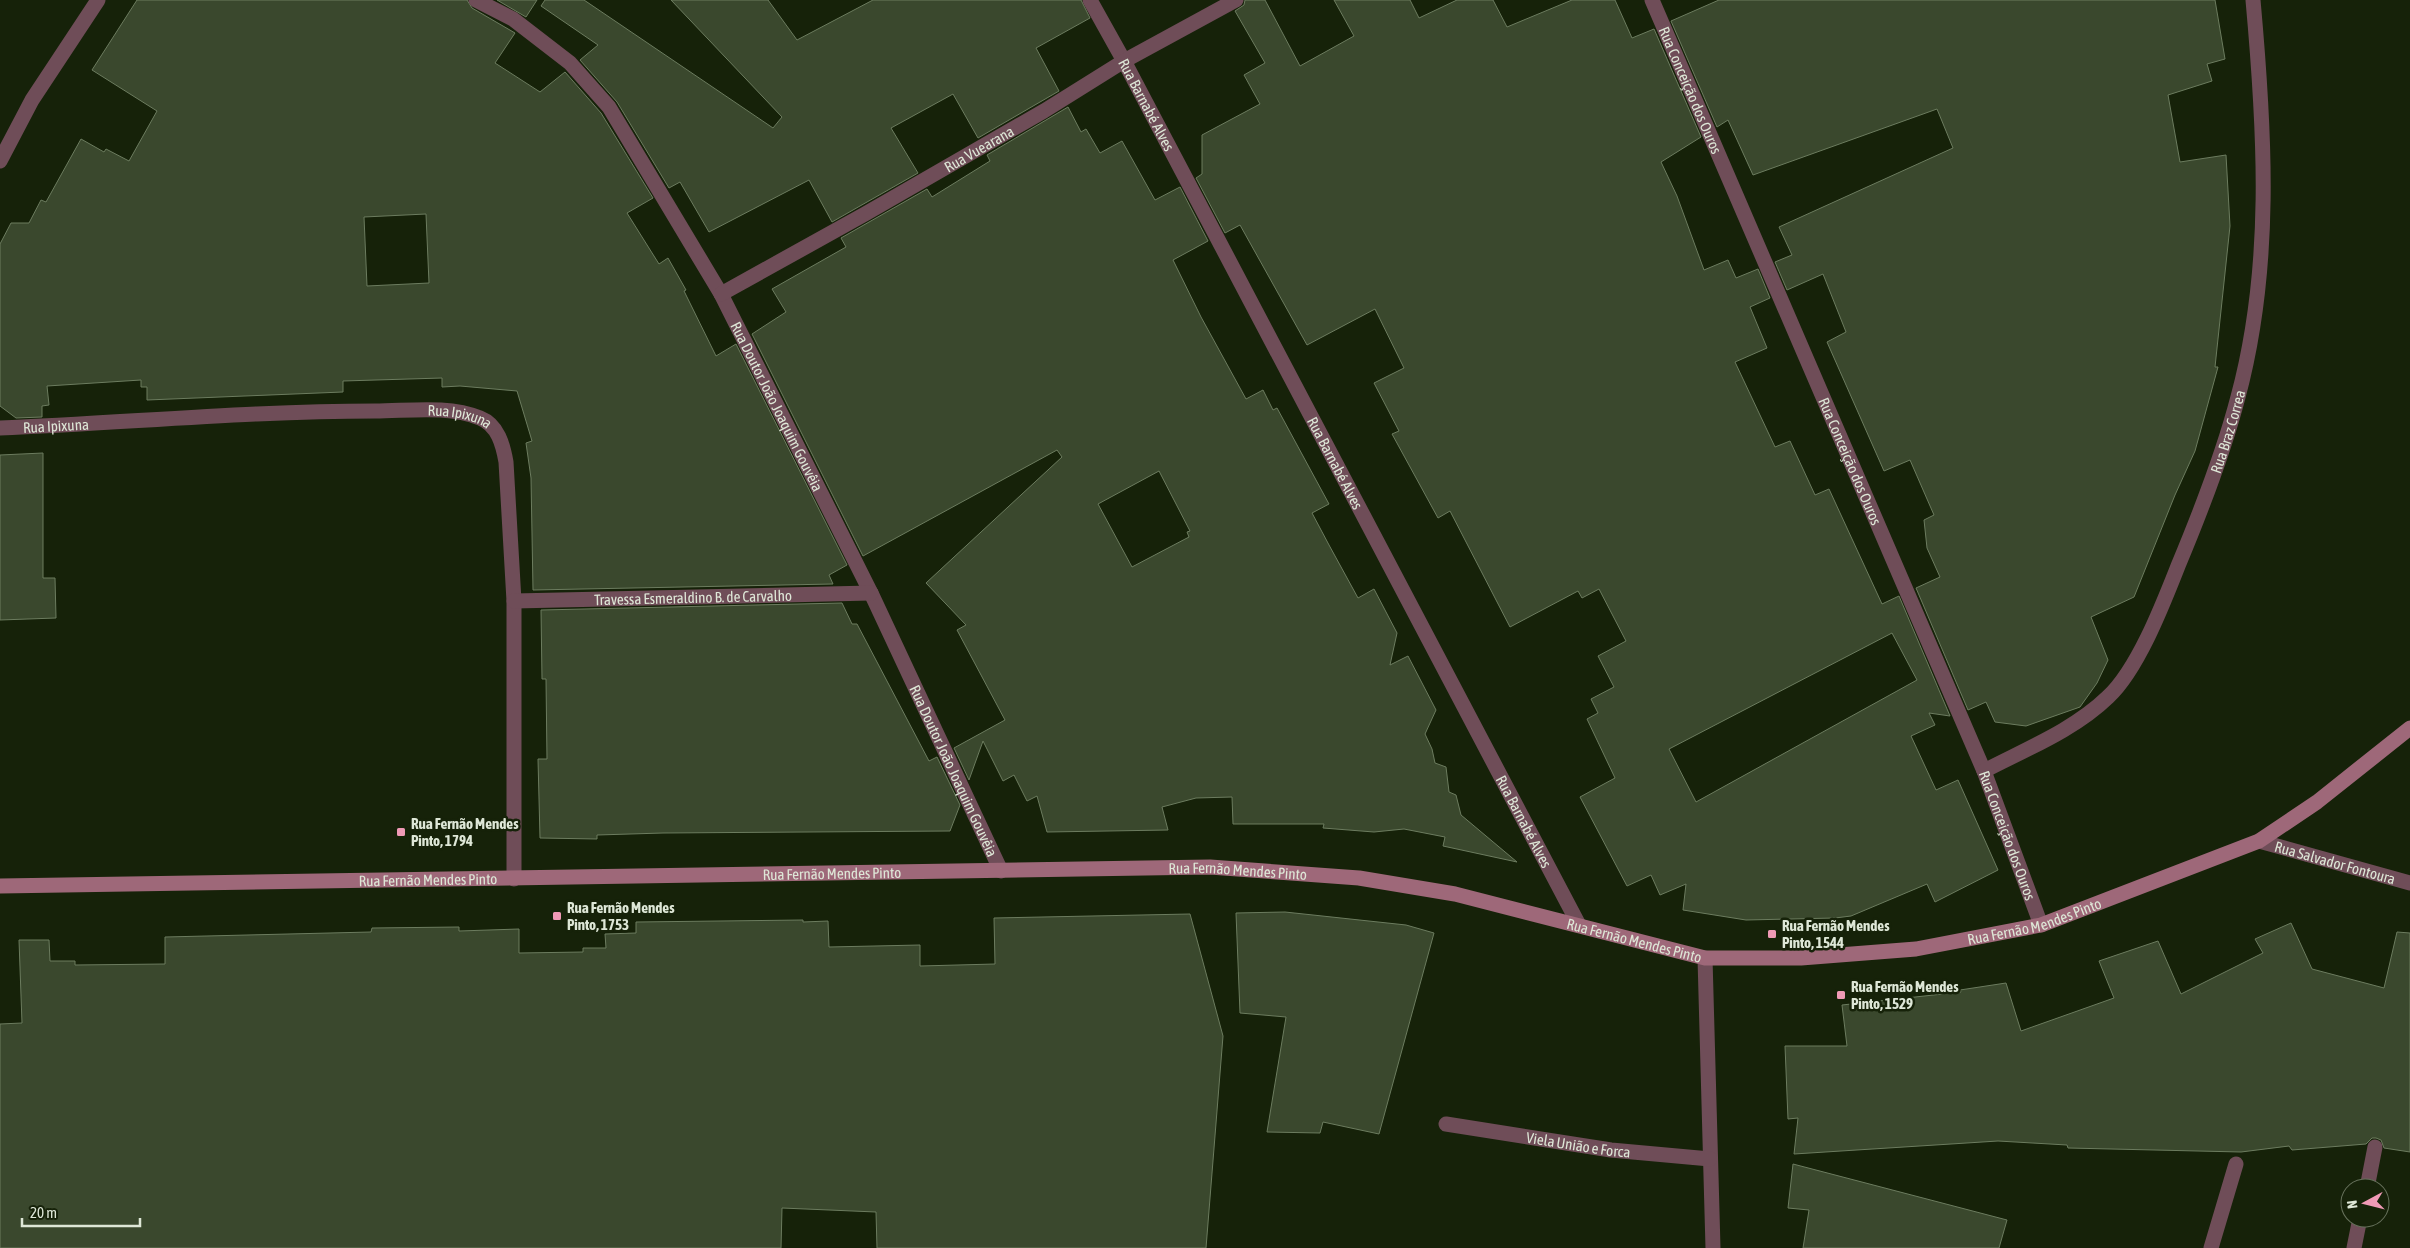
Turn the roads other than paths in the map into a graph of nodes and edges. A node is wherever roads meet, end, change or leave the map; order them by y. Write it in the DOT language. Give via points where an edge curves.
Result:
graph roads {
  1 [pos="98,0"];
  2 [pos="476,0"];
  3 [pos="1090,0"];
  4 [pos="1236,0"];
  5 [pos="1652,0"];
  6 [pos="2253,0"];
  7 [pos="1124,61"];
  8 [pos="0,161"];
  9 [pos="721,294"];
  10 [pos="0,428"];
  11 [pos="871,593"];
  12 [pos="514,601"];
  13 [pos="2410,728"];
  14 [pos="1984,771"];
  15 [pos="2259,841"];
  16 [pos="1001,871"];
  17 [pos="514,879"];
  18 [pos="2410,883"];
  19 [pos="0,886"];
  20 [pos="1579,925"];
  21 [pos="2041,925"];
  22 [pos="1704,958"];
  23 [pos="1446,1124"];
  24 [pos="2375,1147"];
  25 [pos="1710,1159"];
  26 [pos="2236,1164"];
  27 [pos="2369,1178"];
  28 [pos="2358,1228"];
  29 [pos="1713,1248"];
  30 [pos="2212,1248"];
  31 [pos="2354,1248"];
  1 -- 8 [label="street" via="32,100"];
  2 -- 9 [label="street, Rua Doutor João Joaquim Gouvêia" via="513,19 570,63 609,107"];
  3 -- 7 [label="street, Rua Barnabé Alves"];
  4 -- 7 [label="street, Rua Vuearana"];
  5 -- 14 [label="street, Rua Conceição dos Ouros"];
  6 -- 14 [label="street, Rua Braz Correa" via="2262,103 2263,225 2258,287 2238,396 2218,462 2163,604 2132,666 2110,696 2075,723"];
  7 -- 9 [label="street, Rua Vuearana" via="891,200"];
  7 -- 20 [label="street, Rua Barnabé Alves"];
  9 -- 11 [label="street, Rua Doutor João Joaquim Gouvêia"];
  10 -- 12 [label="street, Rua Ipixuna" via="346,411 458,411 483,418 502,443 506,462"];
  11 -- 12 [label="street, Travessa Esmeraldino B. de Carvalho"];
  11 -- 16 [label="street, Rua Doutor João Joaquim Gouvêia"];
  12 -- 17 [label="street, Rua Ipixuna"];
  13 -- 15 [label="street, Rua Fernão Mendes Pinto" via="2317,802"];
  14 -- 21 [label="street, Rua Conceição dos Ouros"];
  15 -- 18 [label="street, Rua Salvador Fontoura"];
  15 -- 21 [label="street, Rua Fernão Mendes Pinto"];
  16 -- 17 [label="street, Rua Fernão Mendes Pinto"];
  16 -- 20 [label="street, Rua Fernão Mendes Pinto" via="1210,867 1359,878 1455,894"];
  17 -- 19 [label="street, Rua Fernão Mendes Pinto"];
  20 -- 22 [label="street, Rua Fernão Mendes Pinto"];
  21 -- 22 [label="street, Rua Fernão Mendes Pinto" via="1916,949 1801,958"];
  22 -- 25 [label="street"];
  23 -- 25 [label="street, Viela União e Forca" via="1611,1150"];
  24 -- 27 [label="street"];
  25 -- 29 [label="street"];
  26 -- 30 [label="street"];
  28 -- 31 [label="street"];
}
